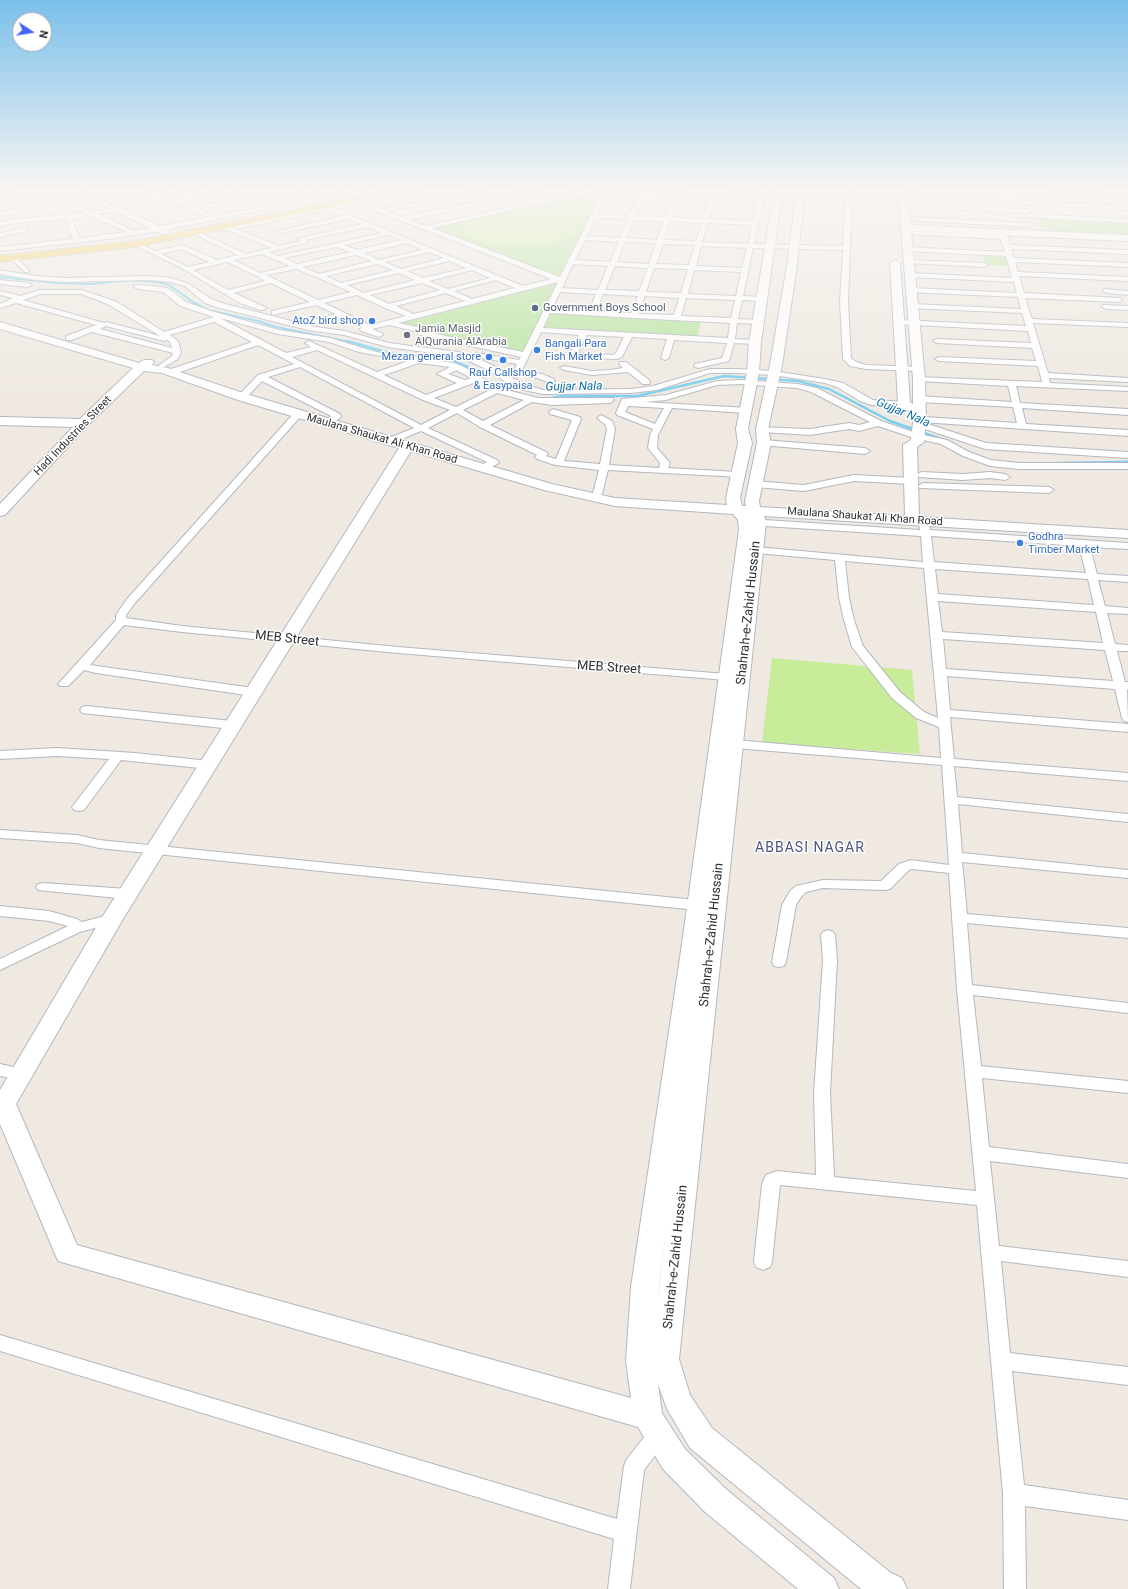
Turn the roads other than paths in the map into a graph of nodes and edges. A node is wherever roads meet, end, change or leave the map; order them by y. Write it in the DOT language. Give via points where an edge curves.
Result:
graph roads {
  1 [pos="14,262"];
  2 [pos="173,262"];
  3 [pos="217,262"];
  4 [pos="232,262"];
  5 [pos="286,262"];
  6 [pos="312,262"];
  7 [pos="379,262"];
  8 [pos="437,262"];
  9 [pos="457,262"];
  10 [pos="485,262"];
  11 [pos="513,262"];
  12 [pos="572,262"];
  13 [pos="575,262"];
  14 [pos="653,262"];
  15 [pos="693,262"];
  16 [pos="746,262"];
  17 [pos="792,262"];
  18 [pos="846,262"];
  19 [pos="896,262"];
  20 [pos="908,262"];
  21 [pos="912,262"];
  22 [pos="1012,262"];
  23 [pos="1087,262"];
  24 [pos="612,264"];
  25 [pos="1103,264"];
  26 [pos="767,265"];
  27 [pos="986,265"];
  28 [pos="1128,265"];
  29 [pos="295,266"];
  30 [pos="652,266"];
  31 [pos="792,266"];
  32 [pos="469,267"];
  33 [pos="691,268"];
  34 [pos="187,269"];
  35 [pos="744,270"];
  36 [pos="27,271"];
  37 [pos="400,271"];
  38 [pos="0,272"];
  39 [pos="259,275"];
  40 [pos="909,275"];
  41 [pos="318,276"];
  42 [pos="497,278"];
  43 [pos="1109,278"];
  44 [pos="1128,279"];
  45 [pos="422,280"];
  46 [pos="561,280"];
  47 [pos="272,281"];
  48 [pos="0,282"];
  49 [pos="1019,282"];
  50 [pos="340,285"];
  51 [pos="9,286"];
  52 [pos="132,287"];
  53 [pos="98,288"];
  54 [pos="521,288"];
  55 [pos="558,290"];
  56 [pos="911,290"];
  57 [pos="447,291"];
  58 [pos="1100,291"];
  59 [pos="228,292"];
  60 [pos="601,292"];
  61 [pos="1115,292"];
  62 [pos="0,293"];
  63 [pos="35,293"];
  64 [pos="1128,293"];
  65 [pos="360,294"];
  66 [pos="642,294"];
  67 [pos="683,296"];
  68 [pos="739,298"];
  69 [pos="18,299"];
  70 [pos="761,299"];
  71 [pos="1022,299"];
  72 [pos="1118,300"];
  73 [pos="471,301"];
  74 [pos="318,303"];
  75 [pos="1,305"];
  76 [pos="388,306"];
  77 [pos="912,306"];
  78 [pos="1125,307"];
  79 [pos="548,311"];
  80 [pos="1026,311"];
  81 [pos="275,313"];
  82 [pos="132,314"];
  83 [pos="342,314"];
  84 [pos="592,314"];
  85 [pos="412,316"];
  86 [pos="634,316"];
  87 [pos="677,318"];
  88 [pos="0,319"];
  89 [pos="1028,320"];
  90 [pos="734,321"];
  91 [pos="386,322"];
  92 [pos="758,322"];
  93 [pos="899,322"];
  94 [pos="914,323"];
  95 [pos="105,324"];
  96 [pos="934,324"];
  97 [pos="0,325"];
  98 [pos="1128,325"];
  99 [pos="368,327"];
  100 [pos="91,329"];
  101 [pos="1031,329"];
  102 [pos="538,330"];
  103 [pos="584,333"];
  104 [pos="165,334"];
  105 [pos="629,336"];
  106 [pos="69,338"];
  107 [pos="672,338"];
  108 [pos="174,341"];
  109 [pos="731,341"];
  110 [pos="258,342"];
  111 [pos="755,342"];
  112 [pos="309,343"];
  113 [pos="1036,346"];
  114 [pos="319,347"];
  115 [pos="177,352"];
  116 [pos="577,355"];
  117 [pos="286,356"];
  118 [pos="614,357"];
  119 [pos="665,358"];
  120 [pos="523,359"];
  121 [pos="417,360"];
  122 [pos="936,360"];
  123 [pos="144,364"];
  124 [pos="300,364"];
  125 [pos="1041,364"];
  126 [pos="457,367"];
  127 [pos="902,368"];
  128 [pos="629,369"];
  129 [pos="166,370"];
  130 [pos="571,370"];
  131 [pos="918,374"];
  132 [pos="377,375"];
  133 [pos="1044,375"];
  134 [pos="261,377"];
  135 [pos="752,377"];
  136 [pos="772,378"];
  137 [pos="476,379"];
  138 [pos="1128,380"];
  139 [pos="646,382"];
  140 [pos="464,383"];
  141 [pos="571,383"];
  142 [pos="1012,383"];
  143 [pos="1047,385"];
  144 [pos="556,387"];
  145 [pos="1128,389"];
  146 [pos="496,390"];
  147 [pos="543,392"];
  148 [pos="242,398"];
  149 [pos="426,398"];
  150 [pos="530,400"];
  151 [pos="625,402"];
  152 [pos="906,405"];
  153 [pos="1016,405"];
  154 [pos="670,406"];
  155 [pos="457,410"];
  156 [pos="745,410"];
  157 [pos="553,412"];
  158 [pos="1128,412"];
  159 [pos="298,414"];
  160 [pos="601,418"];
  161 [pos="0,421"];
  162 [pos="83,423"];
  163 [pos="327,423"];
  164 [pos="878,423"];
  165 [pos="918,424"];
  166 [pos="483,425"];
  167 [pos="1022,426"];
  168 [pos="421,428"];
  169 [pos="658,428"];
  170 [pos="1128,433"];
  171 [pos="763,436"];
  172 [pos="398,443"];
  173 [pos="865,451"];
  174 [pos="1128,454"];
  175 [pos="559,462"];
  176 [pos="1128,466"];
  177 [pos="604,467"];
  178 [pos="483,468"];
  179 [pos="663,470"];
  180 [pos="737,475"];
  181 [pos="1005,477"];
  182 [pos="919,481"];
  183 [pos="755,484"];
  184 [pos="1049,490"];
  185 [pos="598,498"];
  186 [pos="735,506"];
  187 [pos="0,512"];
  188 [pos="793,512"];
  189 [pos="757,516"];
  190 [pos="920,521"];
  191 [pos="1128,529"];
  192 [pos="1128,534"];
  193 [pos="1084,544"];
  194 [pos="1128,546"];
  195 [pos="756,550"];
  196 [pos="840,558"];
  197 [pos="928,565"];
  198 [pos="1091,576"];
  199 [pos="1128,578"];
  200 [pos="933,597"];
  201 [pos="1100,608"];
  202 [pos="1128,610"];
  203 [pos="121,621"];
  204 [pos="937,635"];
  205 [pos="288,639"];
  206 [pos="1110,647"];
  207 [pos="1128,648"];
  208 [pos="83,664"];
  209 [pos="941,672"];
  210 [pos="726,677"];
  211 [pos="64,684"];
  212 [pos="1124,686"];
  213 [pos="253,692"];
  214 [pos="86,710"];
  215 [pos="1128,718"];
  216 [pos="945,719"];
  217 [pos="232,725"];
  218 [pos="1128,728"];
  219 [pos="735,744"];
  220 [pos="0,755"];
  221 [pos="118,756"];
  222 [pos="948,761"];
  223 [pos="209,765"];
  224 [pos="1126,777"];
  225 [pos="1128,789"];
  226 [pos="952,800"];
  227 [pos="79,807"];
  228 [pos="1128,818"];
  229 [pos="0,834"];
  230 [pos="156,849"];
  231 [pos="956,863"];
  232 [pos="1128,874"];
  233 [pos="43,887"];
  234 [pos="127,894"];
  235 [pos="706,906"];
  236 [pos="0,911"];
  237 [pos="960,918"];
  238 [pos="112,919"];
  239 [pos="80,927"];
  240 [pos="1128,933"];
  241 [pos="828,935"];
  242 [pos="779,962"];
  243 [pos="0,965"];
  244 [pos="965,989"];
  245 [pos="1128,1008"];
  246 [pos="0,1070"];
  247 [pos="972,1071"];
  248 [pos="22,1074"];
  249 [pos="1128,1087"];
  250 [pos="980,1153"];
  251 [pos="1128,1171"];
  252 [pos="825,1183"];
  253 [pos="984,1199"];
  254 [pos="990,1252"];
  255 [pos="763,1262"];
  256 [pos="1128,1269"];
  257 [pos="0,1343"];
  258 [pos="1000,1361"];
  259 [pos="1128,1376"];
  260 [pos="654,1425"];
  261 [pos="1014,1494"];
  262 [pos="1128,1510"];
  263 [pos="626,1532"];
  264 [pos="619,1589"];
  265 [pos="823,1589"];
  266 [pos="891,1589"];
  267 [pos="1015,1589"];
  1 -- 36 [label="street"];
  2 -- 34 [label="street"];
  3 -- 34 [label="street"];
  4 -- 39 [label="street"];
  5 -- 29 [label="street"];
  6 -- 29 [label="street"];
  7 -- 37 [label="street"];
  7 -- 41 [label="street"];
  8 -- 37 [label="street"];
  9 -- 32 [label="street"];
  10 -- 32 [label="street"];
  11 -- 46 [label="street"];
  12 -- 46 [label="street"];
  13 -- 24 [label="street"];
  14 -- 30 [label="street"];
  15 -- 33 [label="street"];
  16 -- 35 [label="street"];
  17 -- 31 [label="main road, Shahrah-e-Zahid Hussain"];
  18 -- 127 [label="street" via="844,302 847,360 859,366"];
  19 -- 93 [label="main road"];
  20 -- 40 [label="main road"];
  21 -- 27 [label="street"];
  22 -- 49 [label="street"];
  23 -- 25 [label="street"];
  24 -- 30 [label="street"];
  24 -- 60 [label="street"];
  25 -- 28 [label="street"];
  25 -- 43 [label="street"];
  26 -- 31 [label="main road"];
  26 -- 70 [label="main road"];
  29 -- 39 [label="street"];
  29 -- 41 [label="street"];
  30 -- 33 [label="street"];
  30 -- 66 [label="street"];
  31 -- 136 [label="main road, Shahrah-e-Zahid Hussain"];
  32 -- 42 [label="street"];
  32 -- 45 [label="street"];
  33 -- 35 [label="street"];
  33 -- 67 [label="street"];
  34 -- 59 [label="street"];
  35 -- 68 [label="street"];
  37 -- 45 [label="street"];
  37 -- 50 [label="street"];
  38 -- 147 [label="street" via="65,280 172,280 187,285 208,301 219,305 308,328 472,359 526,388"];
  39 -- 47 [label="street"];
  40 -- 49 [label="street"];
  40 -- 56 [label="main road"];
  41 -- 50 [label="street"];
  42 -- 54 [label="street"];
  42 -- 57 [label="street"];
  43 -- 44 [label="street"];
  43 -- 49 [label="street"];
  43 -- 61 [label="street"];
  45 -- 57 [label="street"];
  45 -- 65 [label="street"];
  46 -- 54 [label="street"];
  46 -- 55 [label="street"];
  47 -- 59 [label="street"];
  47 -- 74 [label="street"];
  48 -- 53 [label="street"];
  49 -- 71 [label="street"];
  50 -- 65 [label="street"];
  51 -- 63 [label="street"];
  52 -- 121 [label="street" via="165,290 183,304 278,332 330,340 359,350"];
  54 -- 73 [label="street"];
  55 -- 60 [label="street"];
  55 -- 79 [label="street"];
  56 -- 71 [label="street"];
  56 -- 77 [label="main road"];
  57 -- 73 [label="street"];
  57 -- 76 [label="street"];
  58 -- 61 [label="street"];
  59 -- 81 [label="street" via="243,301"];
  60 -- 66 [label="street"];
  60 -- 84 [label="street"];
  61 -- 64 [label="street"];
  61 -- 72 [label="street"];
  62 -- 69 [label="street"];
  63 -- 69 [label="street"];
  63 -- 82 [label="street" via="82,292 103,298"];
  65 -- 74 [label="street"];
  65 -- 76 [label="street"];
  66 -- 67 [label="street"];
  66 -- 86 [label="street"];
  67 -- 68 [label="street"];
  67 -- 87 [label="street"];
  68 -- 70 [label="street"];
  68 -- 90 [label="street"];
  69 -- 75 [label="street"];
  69 -- 95 [label="street"];
  70 -- 92 [label="main road"];
  71 -- 72 [label="street"];
  71 -- 78 [label="street"];
  71 -- 80 [label="street"];
  72 -- 78 [label="street"];
  73 -- 85 [label="street"];
  74 -- 81 [label="street"];
  74 -- 83 [label="street"];
  76 -- 85 [label="street"];
  77 -- 80 [label="street"];
  77 -- 94 [label="main road"];
  79 -- 84 [label="street"];
  79 -- 102 [label="street"];
  80 -- 89 [label="street"];
  81 -- 83 [label="street" via="308,324"];
  82 -- 95 [label="street"];
  82 -- 104 [label="street"];
  83 -- 99 [label="street"];
  84 -- 86 [label="street"];
  85 -- 91 [label="street"];
  86 -- 87 [label="street"];
  87 -- 90 [label="street"];
  88 -- 106 [label="main road, Maulana Shaukat Ali Khan Road"];
  89 -- 98 [label="street"];
  89 -- 101 [label="street"];
  90 -- 92 [label="street"];
  90 -- 109 [label="street"];
  91 -- 99 [label="street"];
  91 -- 120 [label="street"];
  92 -- 111 [label="main road"];
  93 -- 94 [label="street"];
  93 -- 127 [label="main road"];
  94 -- 96 [label="street"];
  94 -- 131 [label="main road"];
  95 -- 100 [label="street"];
  95 -- 108 [label="street"];
  96 -- 101 [label="street"];
  96 -- 122 [label="street"];
  97 -- 123 [label="main road, Maulana Shaukat Ali Khan Road"];
  99 -- 120 [label="street" via="364,329 416,345"];
  100 -- 106 [label="street"];
  100 -- 115 [label="street"];
  101 -- 113 [label="street"];
  102 -- 103 [label="street"];
  102 -- 120 [label="street"];
  103 -- 105 [label="street"];
  103 -- 116 [label="street" via="573,354"];
  104 -- 108 [label="street"];
  104 -- 110 [label="street" via="215,319"];
  105 -- 107 [label="street"];
  105 -- 118 [label="street" via="620,355"];
  106 -- 123 [label="main road, Maulana Shaukat Ali Khan Road"];
  107 -- 109 [label="street"];
  107 -- 119 [label="street"];
  108 -- 115 [label="street"];
  109 -- 111 [label="street"];
  109 -- 139 [label="street" via="726,359"];
  110 -- 117 [label="street"];
  110 -- 129 [label="street"];
  111 -- 135 [label="main road"];
  112 -- 114 [label="street"];
  113 -- 122 [label="street"];
  113 -- 125 [label="street"];
  114 -- 117 [label="street"];
  114 -- 132 [label="street"];
  115 -- 129 [label="street"];
  116 -- 118 [label="street"];
  116 -- 130 [label="street" via="574,362 564,368"];
  117 -- 124 [label="street"];
  118 -- 128 [label="street"];
  120 -- 144 [label="street" via="517,372 539,376"];
  121 -- 126 [label="street"];
  121 -- 132 [label="street"];
  122 -- 125 [label="street"];
  122 -- 131 [label="street"];
  122 -- 142 [label="street"];
  123 -- 129 [label="main road, Maulana Shaukat Ali Khan Road"];
  123 -- 162 [label="main road, Hadi Industries Street"];
  124 -- 134 [label="street"];
  124 -- 168 [label="street"];
  125 -- 133 [label="street"];
  126 -- 137 [label="street"];
  126 -- 140 [label="street" via="441,374"];
  127 -- 131 [label="street"];
  127 -- 152 [label="main road"];
  128 -- 130 [label="street" via="592,373"];
  128 -- 139 [label="street"];
  129 -- 148 [label="main road, Maulana Shaukat Ali Khan Road"];
  130 -- 144 [label="street"];
  131 -- 165 [label="main road"];
  132 -- 149 [label="street"];
  133 -- 138 [label="street"];
  133 -- 143 [label="street"];
  134 -- 148 [label="street"];
  134 -- 163 [label="street" via="337,416"];
  135 -- 136 [label="street"];
  135 -- 147 [label="street" via="710,371 654,388 631,391"];
  135 -- 151 [label="street" via="709,384 666,397"];
  135 -- 156 [label="main road"];
  136 -- 152 [label="street" via="824,381 840,385 871,402"];
  136 -- 164 [label="street" via="814,390"];
  136 -- 171 [label="main road, Shahrah-e-Zahid Hussain"];
  137 -- 140 [label="street"];
  137 -- 146 [label="street"];
  139 -- 144 [label="street" via="623,386"];
  140 -- 149 [label="street"];
  141 -- 144 [label="street"];
  142 -- 143 [label="street"];
  142 -- 153 [label="street"];
  143 -- 145 [label="street"];
  144 -- 147 [label="street"];
  146 -- 150 [label="street"];
  146 -- 155 [label="street"];
  148 -- 159 [label="main road, Maulana Shaukat Ali Khan Road"];
  149 -- 155 [label="street"];
  150 -- 151 [label="street"];
  150 -- 166 [label="street"];
  151 -- 154 [label="street"];
  151 -- 169 [label="street" via="620,413"];
  152 -- 165 [label="main road"];
  153 -- 158 [label="street"];
  153 -- 165 [label="street"];
  153 -- 167 [label="street"];
  154 -- 156 [label="street"];
  154 -- 169 [label="street"];
  155 -- 166 [label="street"];
  155 -- 168 [label="street"];
  156 -- 180 [label="main road" via="742,429 745,443"];
  157 -- 175 [label="street" via="577,419"];
  159 -- 163 [label="main road, Maulana Shaukat Ali Khan Road"];
  159 -- 203 [label="street" via="131,601 121,615"];
  160 -- 177 [label="street" via="609,422 611,429"];
  161 -- 162 [label="main road"];
  162 -- 187 [label="main road, Hadi Industries Street"];
  163 -- 172 [label="main road, Maulana Shaukat Ali Khan Road"];
  164 -- 165 [label="street"];
  164 -- 171 [label="street" via="859,428 851,426"];
  165 -- 167 [label="street"];
  165 -- 174 [label="street" via="985,446"];
  165 -- 176 [label="street" via="966,454 1007,465"];
  165 -- 182 [label="main road" via="921,446"];
  166 -- 175 [label="street" via="543,454 540,457"];
  167 -- 170 [label="street"];
  168 -- 172 [label="street"];
  168 -- 178 [label="street" via="494,462"];
  169 -- 179 [label="street" via="652,448 666,462"];
  171 -- 173 [label="street"];
  171 -- 183 [label="main road, Shahrah-e-Zahid Hussain"];
  172 -- 178 [label="main road, Maulana Shaukat Ali Khan Road"];
  172 -- 205 [label="main road"];
  175 -- 177 [label="street"];
  177 -- 179 [label="street"];
  177 -- 185 [label="street"];
  178 -- 185 [label="main road, Maulana Shaukat Ali Khan Road"];
  179 -- 180 [label="street"];
  180 -- 186 [label="main road"];
  181 -- 182 [label="street" via="990,475"];
  182 -- 183 [label="street" via="854,478 804,488"];
  182 -- 184 [label="street"];
  182 -- 190 [label="main road"];
  183 -- 189 [label="main road, Shahrah-e-Zahid Hussain"];
  185 -- 186 [label="main road, Maulana Shaukat Ali Khan Road" via="674,507"];
  186 -- 189 [label="main road, Maulana Shaukat Ali Khan Road"];
  188 -- 189 [label="main road, Maulana Shaukat Ali Khan Road"];
  188 -- 189 [label="street" via="772,520"];
  188 -- 190 [label="main road, Maulana Shaukat Ali Khan Road"];
  189 -- 190 [label="main road, Maulana Shaukat Ali Khan Road"];
  189 -- 190 [label="street"];
  189 -- 195 [label="main road, Shahrah-e-Zahid Hussain"];
  189 -- 210 [label="main road, Shahrah-e-Zahid Hussain" via="746,530"];
  190 -- 191 [label="main road, Maulana Shaukat Ali Khan Road"];
  190 -- 192 [label="main road, Maulana Shaukat Ali Khan Road"];
  190 -- 193 [label="street"];
  190 -- 197 [label="street"];
  193 -- 194 [label="street"];
  193 -- 198 [label="street"];
  195 -- 196 [label="street"];
  195 -- 219 [label="main road, Shahrah-e-Zahid Hussain"];
  196 -- 197 [label="street"];
  196 -- 216 [label="street" via="846,605 858,647 896,695 920,715"];
  197 -- 198 [label="street"];
  197 -- 200 [label="street"];
  198 -- 199 [label="street"];
  198 -- 201 [label="street"];
  200 -- 201 [label="street"];
  200 -- 204 [label="street"];
  201 -- 202 [label="street"];
  201 -- 206 [label="street"];
  203 -- 205 [label="street, MEB Street"];
  203 -- 208 [label="street"];
  204 -- 206 [label="street"];
  204 -- 209 [label="street"];
  205 -- 210 [label="street, MEB Street"];
  205 -- 213 [label="main road"];
  206 -- 207 [label="street"];
  206 -- 212 [label="street"];
  208 -- 211 [label="street"];
  208 -- 213 [label="street" via="96,670"];
  209 -- 212 [label="street"];
  209 -- 216 [label="street"];
  210 -- 235 [label="main road, Shahrah-e-Zahid Hussain"];
  212 -- 215 [label="street"];
  213 -- 217 [label="main road"];
  214 -- 217 [label="street"];
  216 -- 218 [label="street"];
  216 -- 222 [label="street"];
  217 -- 223 [label="main road"];
  219 -- 222 [label="street"];
  219 -- 235 [label="main road, Shahrah-e-Zahid Hussain"];
  220 -- 221 [label="street" via="58,752"];
  221 -- 223 [label="street"];
  221 -- 227 [label="street"];
  222 -- 224 [label="street"];
  222 -- 226 [label="street"];
  223 -- 230 [label="main road"];
  224 -- 225 [label="street"];
  226 -- 228 [label="street"];
  226 -- 231 [label="street"];
  229 -- 230 [label="street" via="77,839 99,844"];
  230 -- 234 [label="main road"];
  230 -- 235 [label="street"];
  231 -- 232 [label="street"];
  231 -- 237 [label="street"];
  231 -- 242 [label="street" via="911,864 904,867 885,886 823,884 801,889 789,905"];
  233 -- 234 [label="street"];
  234 -- 238 [label="main road"];
  235 -- 260 [label="main road, Shahrah-e-Zahid Hussain" via="646,1287 640,1361"];
  235 -- 266 [label="main road, Shahrah-e-Zahid Hussain" via="665,1359 677,1400 701,1438 880,1584"];
  236 -- 239 [label="street" via="49,916 72,922"];
  237 -- 240 [label="street"];
  237 -- 244 [label="street"];
  238 -- 239 [label="street"];
  238 -- 248 [label="main road"];
  239 -- 243 [label="street"];
  241 -- 252 [label="street" via="830,960 822,1093"];
  244 -- 245 [label="street"];
  244 -- 247 [label="street"];
  246 -- 248 [label="street"];
  247 -- 249 [label="street"];
  247 -- 250 [label="street"];
  248 -- 260 [label="main road" via="4,1104 67,1253"];
  250 -- 251 [label="street"];
  250 -- 253 [label="street"];
  252 -- 253 [label="street"];
  252 -- 255 [label="street" via="777,1178 772,1180"];
  253 -- 254 [label="street"];
  254 -- 256 [label="street"];
  254 -- 258 [label="street"];
  257 -- 263 [label="street"];
  258 -- 259 [label="street"];
  258 -- 261 [label="street"];
  260 -- 263 [label="street" via="634,1466"];
  260 -- 265 [label="main road, Shahrah-e-Zahid Hussain" via="674,1459 716,1500"];
  261 -- 262 [label="street"];
  261 -- 267 [label="street"];
  263 -- 264 [label="street"];
}
